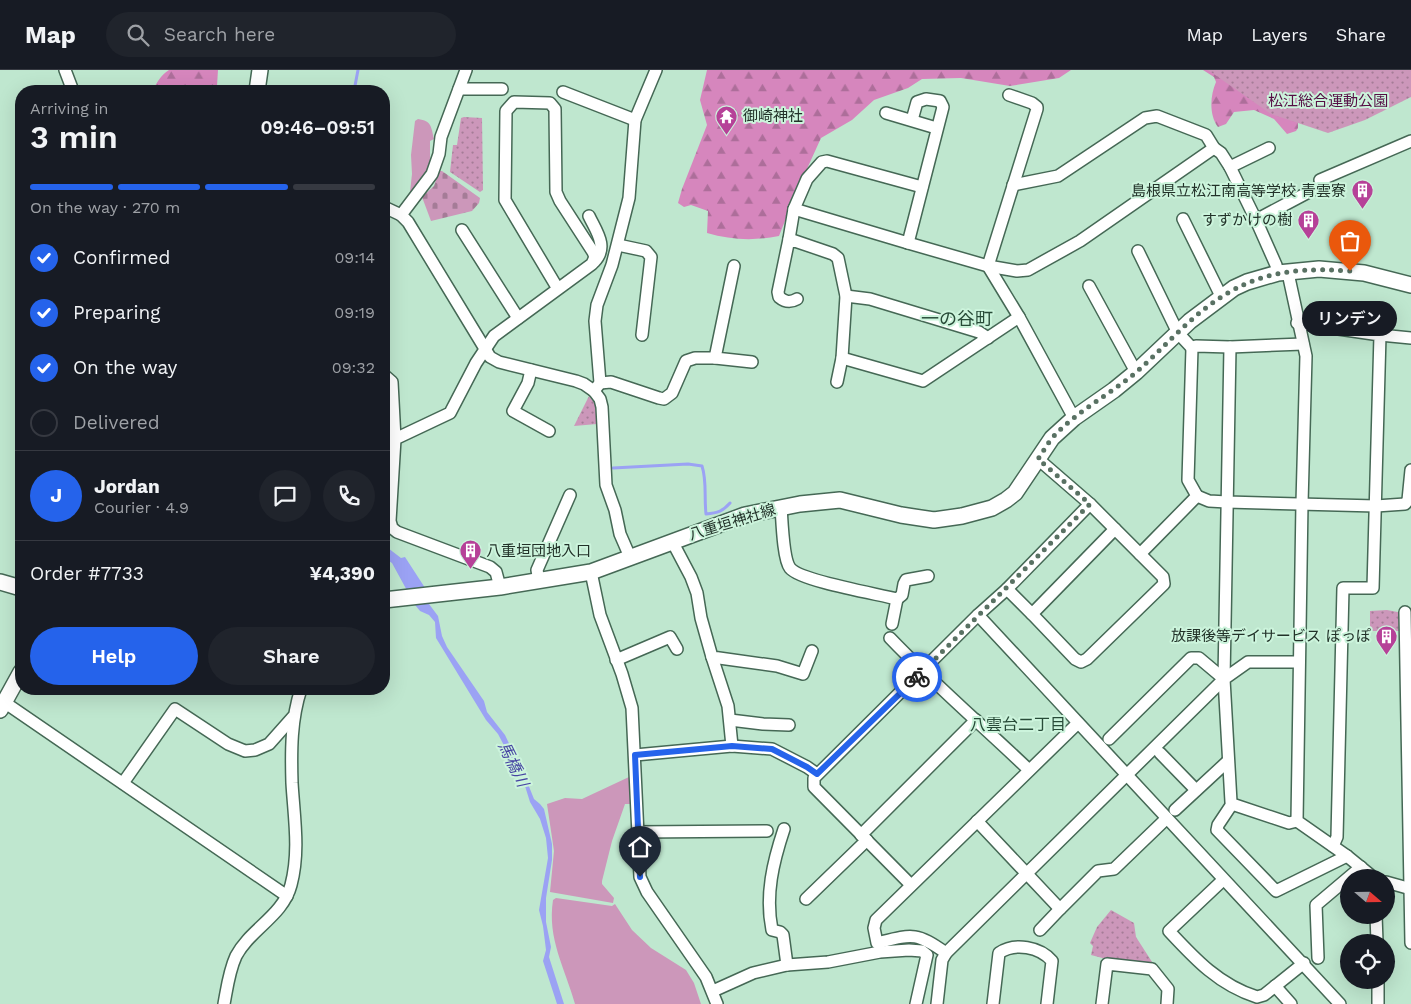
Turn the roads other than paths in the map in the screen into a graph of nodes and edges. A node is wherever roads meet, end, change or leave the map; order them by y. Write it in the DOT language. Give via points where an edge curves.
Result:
graph roads {
  1 [pos="65,70"];
  2 [pos="260,70"];
  3 [pos="466,70"];
  4 [pos="656,70"];
  5 [pos="71,85"];
  6 [pos="257,85"];
  7 [pos="458,88"];
  8 [pos="502,89"];
  9 [pos="563,92"];
  10 [pos="1009,95"];
  11 [pos="886,112"];
  12 [pos="636,120"];
  13 [pos="912,120"];
  14 [pos="933,127"];
  15 [pos="1411,141"];
  16 [pos="1214,148"];
  17 [pos="1269,148"];
  18 [pos="1230,167"];
  19 [pos="1013,185"];
  20 [pos="922,187"];
  21 [pos="794,209"];
  22 [pos="390,210"];
  23 [pos="402,215"];
  24 [pos="588,216"];
  25 [pos="1183,219"];
  26 [pos="1256,220"];
  27 [pos="462,230"];
  28 [pos="789,239"];
  29 [pos="908,243"];
  30 [pos="618,245"];
  31 [pos="1138,251"];
  32 [pos="592,264"];
  33 [pos="734,266"];
  34 [pos="988,266"];
  35 [pos="1283,273"];
  36 [pos="1411,285"];
  37 [pos="1090,286"];
  38 [pos="558,289"];
  39 [pos="846,296"];
  40 [pos="1221,296"];
  41 [pos="798,300"];
  42 [pos="1019,317"];
  43 [pos="518,318"];
  44 [pos="1297,323"];
  45 [pos="1178,333"];
  46 [pos="642,335"];
  47 [pos="1380,335"];
  48 [pos="988,338"];
  49 [pos="1411,338"];
  50 [pos="1303,344"];
  51 [pos="1230,346"];
  52 [pos="1192,348"];
  53 [pos="486,350"];
  54 [pos="715,358"];
  55 [pos="842,358"];
  56 [pos="752,362"];
  57 [pos="531,370"];
  58 [pos="1136,372"];
  59 [pos="837,382"];
  60 [pos="597,387"];
  61 [pos="390,408"];
  62 [pos="1074,418"];
  63 [pos="549,430"];
  64 [pos="395,440"];
  65 [pos="1038,459"];
  66 [pos="1411,470"];
  67 [pos="570,495"];
  68 [pos="1197,496"];
  69 [pos="1227,502"];
  70 [pos="1302,503"];
  71 [pos="1090,504"];
  72 [pos="1376,506"];
  73 [pos="781,507"];
  74 [pos="390,522"];
  75 [pos="390,528"];
  76 [pos="1115,529"];
  77 [pos="672,541"];
  78 [pos="1140,554"];
  79 [pos="630,557"];
  80 [pos="591,572"];
  81 [pos="928,576"];
  82 [pos="538,581"];
  83 [pos="0,582"];
  84 [pos="15,586"];
  85 [pos="500,587"];
  86 [pos="1007,589"];
  87 [pos="390,599"];
  88 [pos="897,599"];
  89 [pos="1405,612"];
  90 [pos="1032,614"];
  91 [pos="978,616"];
  92 [pos="892,624"];
  93 [pos="890,638"];
  94 [pos="676,650"];
  95 [pos="812,651"];
  96 [pos="712,657"];
  97 [pos="616,660"];
  98 [pos="1299,662"];
  99 [pos="923,672"];
  100 [pos="1224,679"];
  101 [pos="1409,680"];
  102 [pos="15,683"];
  103 [pos="299,695"];
  104 [pos="2,706"];
  105 [pos="293,717"];
  106 [pos="730,720"];
  107 [pos="976,720"];
  108 [pos="1078,723"];
  109 [pos="789,725"];
  110 [pos="1109,739"];
  111 [pos="732,746"];
  112 [pos="1160,752"];
  113 [pos="635,755"];
  114 [pos="1228,761"];
  115 [pos="1029,770"];
  116 [pos="817,774"];
  117 [pos="1126,776"];
  118 [pos="123,783"];
  119 [pos="1196,790"];
  120 [pos="1232,804"];
  121 [pos="1171,814"];
  122 [pos="977,820"];
  123 [pos="1297,821"];
  124 [pos="784,829"];
  125 [pos="767,831"];
  126 [pos="638,832"];
  127 [pos="864,838"];
  128 [pos="1333,846"];
  129 [pos="1347,856"];
  130 [pos="1360,867"];
  131 [pos="1363,869"];
  132 [pos="1028,873"];
  133 [pos="1223,880"];
  134 [pos="1395,884"];
  135 [pos="911,885"];
  136 [pos="1410,888"];
  137 [pos="288,896"];
  138 [pos="806,899"];
  139 [pos="1060,909"];
  140 [pos="1040,930"];
  141 [pos="1411,943"];
  142 [pos="878,948"];
  143 [pos="946,953"];
  144 [pos="1318,958"];
  145 [pos="1304,963"];
  146 [pos="787,965"];
  147 [pos="1275,986"];
  148 [pos="1378,989"];
  149 [pos="713,991"];
  150 [pos="1253,1001"];
  151 [pos="1378,1003"];
  152 [pos="224,1004"];
  153 [pos="717,1004"];
  154 [pos="916,1004"];
  155 [pos="937,1004"];
  156 [pos="993,1004"];
  157 [pos="1047,1004"];
  158 [pos="1102,1004"];
  159 [pos="1167,1004"];
  160 [pos="1291,1004"];
  161 [pos="1340,1004"];
  1 -- 5 [label="street"];
  2 -- 6 [label="main road"];
  3 -- 7 [label="street"];
  4 -- 12 [label="street"];
  7 -- 8 [label="street"];
  7 -- 23 [label="street" via="432,174"];
  9 -- 12 [label="street"];
  10 -- 19 [label="street" via="1037,107"];
  11 -- 13 [label="street"];
  12 -- 30 [label="street" via="629,198"];
  13 -- 14 [label="street"];
  13 -- 20 [label="street" via="917,102 926,99 940,101 943,107"];
  15 -- 26 [label="street" via="1321,182"];
  16 -- 18 [label="street"];
  16 -- 19 [label="street" via="1206,135 1157,116 1149,116 1058,176"];
  16 -- 34 [label="street" via="1080,241 1028,270"];
  17 -- 18 [label="street"];
  18 -- 26 [label="street"];
  19 -- 34 [label="street"];
  20 -- 21 [label="street" via="827,161 822,162 807,179"];
  20 -- 29 [label="street"];
  21 -- 28 [label="street"];
  21 -- 29 [label="street"];
  22 -- 23 [label="street"];
  23 -- 53 [label="street"];
  24 -- 32 [label="street" via="602,243"];
  25 -- 40 [label="street"];
  26 -- 35 [label="street"];
  27 -- 43 [label="street"];
  28 -- 39 [label="street" via="836,256"];
  28 -- 41 [label="street" via="778,297 788,302"];
  29 -- 34 [label="street"];
  30 -- 46 [label="street" via="643,250 651,257"];
  30 -- 60 [label="street" via="597,305"];
  31 -- 45 [label="street"];
  32 -- 38 [label="street"];
  32 -- 38 [label="street" via="593,252 556,192 555,109 550,103 514,102 506,111 505,200"];
  33 -- 54 [label="street"];
  34 -- 42 [label="street"];
  35 -- 36 [label="main road, 八重垣神社線" via="1319,269 1350,271"];
  35 -- 40 [label="main road, 八重垣神社線" via="1247,282"];
  35 -- 44 [label="street"];
  37 -- 58 [label="street"];
  38 -- 43 [label="street"];
  39 -- 48 [label="street" via="870,298 979,332"];
  39 -- 55 [label="street"];
  40 -- 45 [label="main road, 八重垣神社線"];
  42 -- 48 [label="street"];
  42 -- 62 [label="street"];
  43 -- 53 [label="street" via="494,336"];
  44 -- 47 [label="street"];
  44 -- 50 [label="street"];
  45 -- 52 [label="street"];
  45 -- 58 [label="main road, 八重垣神社線"];
  47 -- 49 [label="street"];
  47 -- 72 [label="street"];
  48 -- 55 [label="street" via="923,382"];
  50 -- 51 [label="street"];
  50 -- 70 [label="street" via="1306,356"];
  51 -- 52 [label="street"];
  51 -- 69 [label="street"];
  52 -- 68 [label="street" via="1188,480"];
  53 -- 57 [label="street" via="494,360"];
  53 -- 64 [label="street" via="450,413"];
  54 -- 56 [label="street"];
  54 -- 60 [label="street" via="695,358 686,362 672,393 664,399 611,382"];
  55 -- 59 [label="street"];
  57 -- 60 [label="street"];
  57 -- 63 [label="street" via="513,411"];
  58 -- 62 [label="main road, 八重垣神社線"];
  60 -- 79 [label="street" via="602,407 606,486"];
  61 -- 64 [label="street"];
  62 -- 65 [label="main road, 八重垣神社線" via="1052,438"];
  64 -- 74 [label="street"];
  65 -- 71 [label="street"];
  65 -- 73 [label="main road, 八重垣神社線" via="1019,488 1006,500 992,508 942,520 840,500"];
  66 -- 72 [label="street" via="1408,503"];
  67 -- 82 [label="street" via="537,570"];
  68 -- 69 [label="street" via="1209,501"];
  68 -- 78 [label="street"];
  69 -- 70 [label="street"];
  69 -- 100 [label="street"];
  70 -- 72 [label="street"];
  70 -- 98 [label="street"];
  71 -- 76 [label="street"];
  71 -- 86 [label="street"];
  72 -- 128 [label="street" via="1373,588 1343,588 1337,837"];
  73 -- 77 [label="main road, 八重垣神社線" via="745,515"];
  73 -- 88 [label="street" via="789,567 820,581"];
  75 -- 85 [label="street" via="490,567 496,572"];
  76 -- 78 [label="street"];
  76 -- 90 [label="street"];
  77 -- 79 [label="main road, 八重垣神社線"];
  77 -- 96 [label="street" via="697,593"];
  78 -- 90 [label="street" via="1163,577 1164,584 1084,661 1075,659"];
  79 -- 80 [label="main road, 八重垣神社線"];
  80 -- 82 [label="main road, 八重垣神社線"];
  80 -- 97 [label="street" via="600,615"];
  81 -- 88 [label="street" via="906,580 902,595"];
  82 -- 85 [label="main road, 八重垣神社線"];
  83 -- 84 [label="main road"];
  85 -- 87 [label="main road, 八重垣神社線"];
  86 -- 90 [label="street"];
  86 -- 91 [label="street"];
  88 -- 92 [label="street"];
  89 -- 101 [label="street"];
  91 -- 99 [label="street"];
  91 -- 108 [label="street"];
  93 -- 99 [label="street"];
  94 -- 97 [label="street" via="670,637"];
  95 -- 96 [label="street" via="803,674 778,666"];
  96 -- 106 [label="street"];
  97 -- 113 [label="street" via="632,708"];
  98 -- 100 [label="street" via="1248,662"];
  98 -- 123 [label="street"];
  99 -- 107 [label="street"];
  99 -- 116 [label="street"];
  100 -- 110 [label="street" via="1199,658 1191,658"];
  100 -- 114 [label="street"];
  100 -- 117 [label="street"];
  101 -- 136 [label="street"];
  102 -- 104 [label="main road"];
  103 -- 105 [label="street"];
  104 -- 118 [label="street"];
  105 -- 118 [label="street" via="269,744 245,751 228,744 175,709"];
  105 -- 137 [label="street" via="292,781 297,840"];
  106 -- 109 [label="street"];
  106 -- 111 [label="street"];
  107 -- 115 [label="street"];
  107 -- 127 [label="street"];
  108 -- 115 [label="street"];
  108 -- 117 [label="street"];
  111 -- 113 [label="street"];
  111 -- 116 [label="street" via="772,749"];
  112 -- 119 [label="street"];
  113 -- 126 [label="street"];
  114 -- 119 [label="street"];
  114 -- 120 [label="street"];
  115 -- 122 [label="street"];
  116 -- 127 [label="street" via="814,787"];
  117 -- 121 [label="street"];
  117 -- 132 [label="street"];
  118 -- 137 [label="street"];
  119 -- 121 [label="street"];
  120 -- 123 [label="street" via="1289,824"];
  120 -- 129 [label="street" via="1217,830 1276,891"];
  121 -- 133 [label="street"];
  121 -- 139 [label="street" via="1114,870 1098,871"];
  122 -- 132 [label="street"];
  122 -- 135 [label="street"];
  123 -- 128 [label="street"];
  124 -- 146 [label="street" via="773,864 768,904 772,930 783,935"];
  125 -- 126 [label="street"];
  126 -- 149 [label="street" via="638,866 644,886"];
  127 -- 135 [label="street"];
  127 -- 138 [label="street"];
  128 -- 129 [label="street"];
  129 -- 130 [label="street"];
  130 -- 131 [label="street"];
  130 -- 144 [label="street" via="1316,905"];
  132 -- 139 [label="street"];
  132 -- 143 [label="street"];
  133 -- 145 [label="street"];
  133 -- 150 [label="street" via="1169,931 1199,963"];
  134 -- 136 [label="street"];
  135 -- 142 [label="street" via="876,920 874,928"];
  136 -- 141 [label="street"];
  137 -- 152 [label="street" via="236,957"];
  139 -- 140 [label="street"];
  142 -- 143 [label="street" via="901,937 919,937"];
  142 -- 146 [label="street" via="828,962"];
  142 -- 154 [label="street" via="927,954"];
  143 -- 155 [label="street" via="942,960"];
  145 -- 147 [label="street"];
  145 -- 161 [label="street"];
  146 -- 149 [label="street" via="753,973"];
  147 -- 150 [label="street"];
  147 -- 160 [label="street"];
  148 -- 151 [label="street"];
  149 -- 153 [label="street"];
  156 -- 157 [label="street" via="1000,954 1006,949 1025,947 1045,954 1052,961"];
  158 -- 159 [label="street" via="1107,959 1152,969 1168,990"];
}
